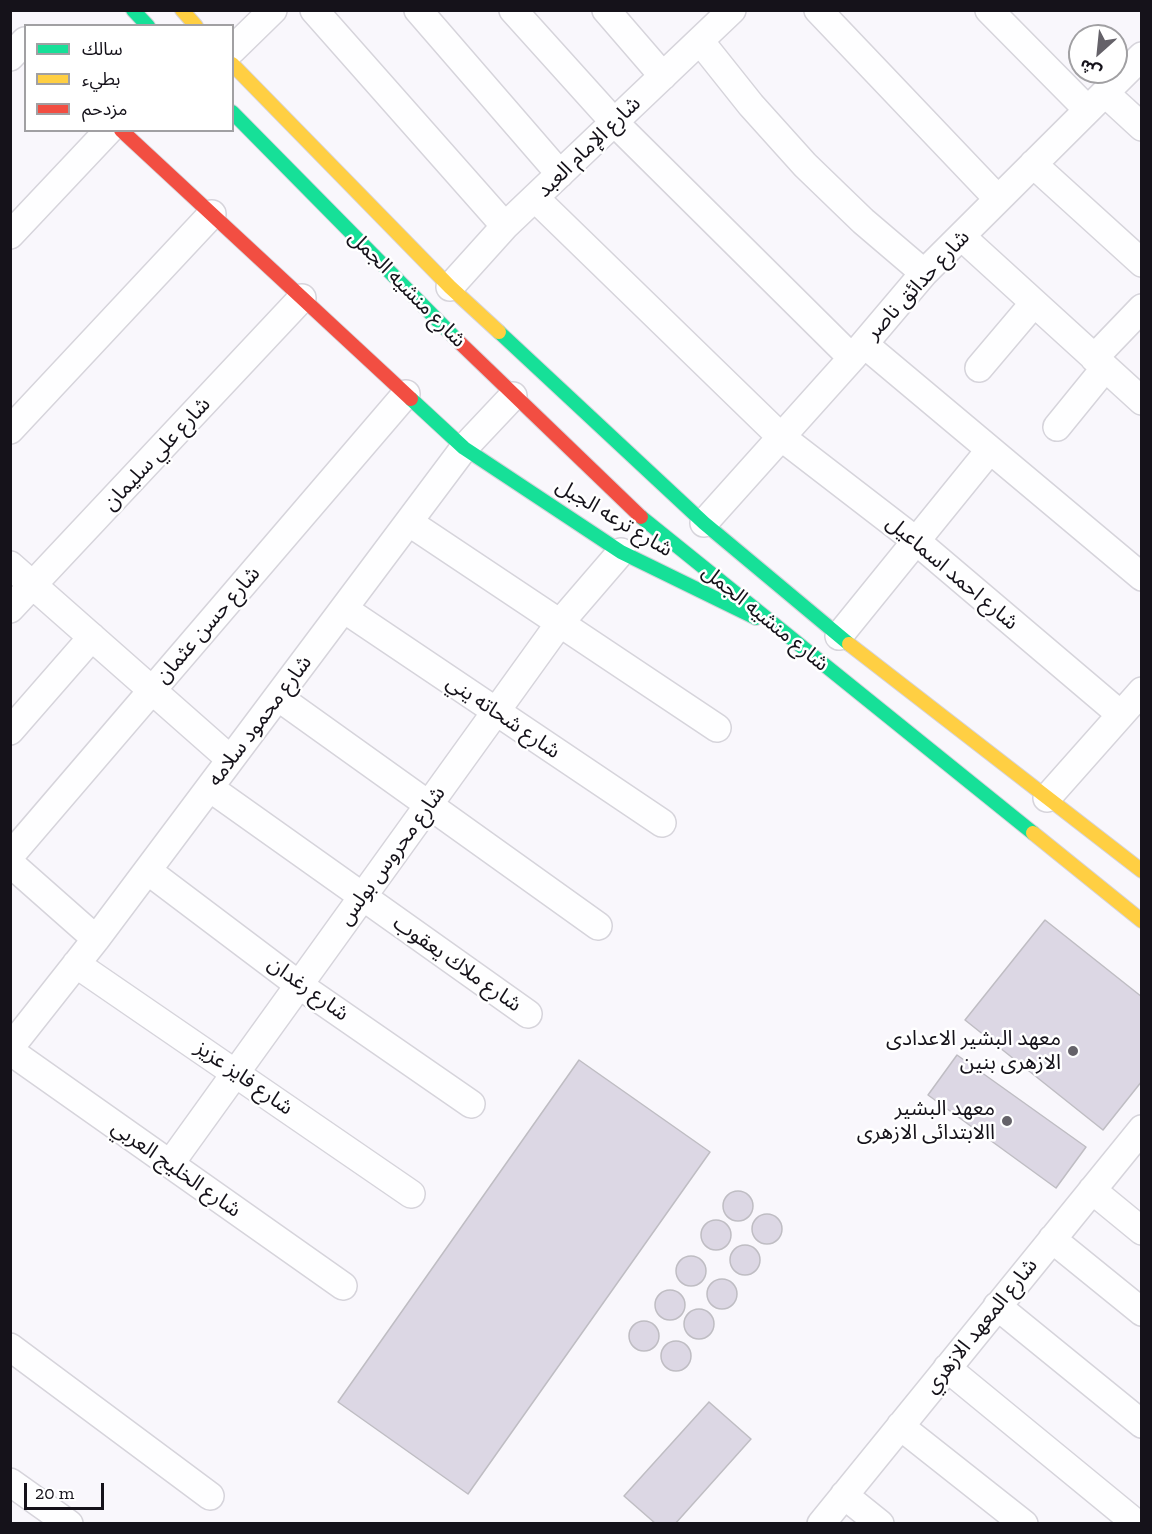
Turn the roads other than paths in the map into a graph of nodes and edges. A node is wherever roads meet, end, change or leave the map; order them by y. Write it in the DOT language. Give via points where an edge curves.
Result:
graph roads {
  1 [pos="133,10"];
  2 [pos="182,10"];
  3 [pos="273,10"];
  4 [pos="314,10"];
  5 [pos="418,10"];
  6 [pos="513,10"];
  7 [pos="606,10"];
  8 [pos="818,10"];
  9 [pos="989,10"];
  10 [pos="713,22"];
  11 [pos="146,24"];
  12 [pos="194,24"];
  13 [pos="10,28"];
  14 [pos="24,40"];
  15 [pos="24,42"];
  16 [pos="234,48"];
  17 [pos="1142,56"];
  18 [pos="10,57"];
  19 [pos="234,66"];
  20 [pos="663,76"];
  21 [pos="1096,101"];
  22 [pos="234,114"];
  23 [pos="614,123"];
  24 [pos="1142,127"];
  25 [pos="107,132"];
  26 [pos="123,132"];
  27 [pos="1033,164"];
  28 [pos="560,174"];
  29 [pos="535,198"];
  30 [pos="998,199"];
  31 [pos="212,214"];
  32 [pos="505,226"];
  33 [pos="10,235"];
  34 [pos="962,237"];
  35 [pos="1142,263"];
  36 [pos="924,273"];
  37 [pos="450,287"];
  38 [pos="302,298"];
  39 [pos="1034,303"];
  40 [pos="1142,308"];
  41 [pos="858,351"];
  42 [pos="1099,363"];
  43 [pos="979,368"];
  44 [pos="406,394"];
  45 [pos="513,396"];
  46 [pos="1142,401"];
  47 [pos="1057,427"];
  48 [pos="10,430"];
  49 [pos="780,436"];
  50 [pos="464,448"];
  51 [pos="989,451"];
  52 [pos="410,523"];
  53 [pos="704,523"];
  54 [pos="915,540"];
  55 [pos="621,552"];
  56 [pos="10,565"];
  57 [pos="1142,577"];
  58 [pos="34,585"];
  59 [pos="10,609"];
  60 [pos="344,609"];
  61 [pos="559,624"];
  62 [pos="781,630"];
  63 [pos="838,636"];
  64 [pos="92,637"];
  65 [pos="152,690"];
  66 [pos="1142,691"];
  67 [pos="278,698"];
  68 [pos="495,712"];
  69 [pos="1120,714"];
  70 [pos="717,728"];
  71 [pos="10,730"];
  72 [pos="230,759"];
  73 [pos="210,788"];
  74 [pos="1047,798"];
  75 [pos="428,806"];
  76 [pos="662,823"];
  77 [pos="10,856"];
  78 [pos="10,863"];
  79 [pos="148,871"];
  80 [pos="1142,871"];
  81 [pos="362,897"];
  82 [pos="1142,921"];
  83 [pos="598,926"];
  84 [pos="96,939"];
  85 [pos="76,964"];
  86 [pos="299,985"];
  87 [pos="528,1014"];
  88 [pos="10,1049"];
  89 [pos="236,1072"];
  90 [pos="471,1104"];
  91 [pos="1142,1129"];
  92 [pos="170,1164"];
  93 [pos="1092,1190"];
  94 [pos="411,1194"];
  95 [pos="1142,1231"];
  96 [pos="1052,1239"];
  97 [pos="343,1286"];
  98 [pos="997,1306"];
  99 [pos="1142,1312"];
  100 [pos="10,1347"];
  101 [pos="947,1368"];
  102 [pos="1142,1424"];
  103 [pos="900,1426"];
  104 [pos="10,1482"];
  105 [pos="844,1495"];
  106 [pos="210,1496"];
  107 [pos="69,1524"];
  108 [pos="821,1524"];
  109 [pos="880,1524"];
  110 [pos="1024,1524"];
  111 [pos="1137,1524"];
  1 -- 11 [label="main road"];
  2 -- 12 [label="main road"];
  3 -- 16 [label="street"];
  4 -- 32 [label="street"];
  5 -- 28 [label="street"];
  6 -- 23 [label="street"];
  7 -- 20 [label="street"];
  8 -- 30 [label="street"];
  9 -- 21 [label="street"];
  10 -- 20 [label="street, شارع الإمام العبد"];
  10 -- 36 [label="street" via="751,105 805,165"];
  13 -- 14 [label="street"];
  15 -- 18 [label="street"];
  17 -- 21 [label="street, شارع حدائق ناصر"];
  19 -- 37 [label="main road, شارع منشيه الجمل"];
  20 -- 23 [label="street, شارع الإمام العبد"];
  21 -- 24 [label="street"];
  21 -- 27 [label="street, شارع حدائق ناصر"];
  22 -- 45 [label="main road, شارع منشيه الجمل"];
  23 -- 28 [label="street, شارع الإمام العبد"];
  23 -- 41 [label="street"];
  25 -- 33 [label="street"];
  26 -- 31 [label="main road"];
  27 -- 30 [label="street, شارع حدائق ناصر"];
  27 -- 35 [label="street"];
  28 -- 29 [label="street, شارع الإمام العبد"];
  29 -- 32 [label="street, شارع الإمام العبد"];
  29 -- 49 [label="street, شارع احمد اسماعيل"];
  30 -- 34 [label="street, شارع حدائق ناصر"];
  31 -- 38 [label="main road"];
  31 -- 48 [label="street"];
  32 -- 37 [label="street, شارع الإمام العبد"];
  34 -- 36 [label="street, شارع حدائق ناصر"];
  34 -- 39 [label="street"];
  36 -- 41 [label="street, شارع حدائق ناصر"];
  37 -- 53 [label="main road, شارع منشيه الجمل"];
  38 -- 44 [label="main road"];
  38 -- 58 [label="street, شارع علي سليمان"];
  39 -- 42 [label="street"];
  39 -- 43 [label="street"];
  40 -- 42 [label="street"];
  41 -- 49 [label="street, شارع حدائق ناصر"];
  41 -- 51 [label="street"];
  42 -- 46 [label="street"];
  42 -- 47 [label="street"];
  44 -- 50 [label="main road"];
  44 -- 65 [label="street, شارع حسن عثمان"];
  45 -- 50 [label="street, شارع محمود سلامه"];
  45 -- 62 [label="main road, شارع منشيه الجمل" via="641,517"];
  49 -- 53 [label="street, شارع حدائق ناصر"];
  49 -- 54 [label="street, شارع احمد اسماعيل"];
  50 -- 52 [label="street, شارع محمود سلامه"];
  50 -- 55 [label="main road, شارع ترعه الجبل"];
  51 -- 54 [label="street"];
  51 -- 57 [label="street"];
  52 -- 60 [label="street, شارع محمود سلامه"];
  52 -- 61 [label="street"];
  53 -- 63 [label="main road, شارع منشيه الجمل"];
  54 -- 63 [label="street"];
  54 -- 69 [label="street, شارع احمد اسماعيل"];
  55 -- 61 [label="street, شارع محروس بولس"];
  55 -- 62 [label="main road, شارع ترعه الجبل"];
  56 -- 58 [label="street"];
  58 -- 59 [label="street, شارع علي سليمان"];
  58 -- 64 [label="street"];
  60 -- 67 [label="street, شارع محمود سلامه"];
  60 -- 68 [label="street, شارع شحاته يني"];
  61 -- 68 [label="street, شارع محروس بولس"];
  61 -- 70 [label="street"];
  62 -- 82 [label="main road, شارع منشيه الجمل"];
  63 -- 74 [label="main road, شارع منشيه الجمل"];
  64 -- 65 [label="street"];
  64 -- 71 [label="street"];
  65 -- 72 [label="street"];
  65 -- 77 [label="street, شارع حسن عثمان"];
  66 -- 69 [label="street"];
  67 -- 72 [label="street, شارع محمود سلامه"];
  67 -- 75 [label="street"];
  68 -- 75 [label="street, شارع محروس بولس"];
  68 -- 76 [label="street, شارع شحاته يني"];
  69 -- 74 [label="street"];
  72 -- 73 [label="street, شارع محمود سلامه"];
  73 -- 79 [label="street, شارع محمود سلامه"];
  73 -- 81 [label="street, شارع ملاك يعقوب"];
  74 -- 80 [label="main road, شارع منشيه الجمل"];
  75 -- 81 [label="street, شارع محروس بولس"];
  75 -- 83 [label="street"];
  78 -- 84 [label="street"];
  79 -- 84 [label="street, شارع محمود سلامه"];
  79 -- 86 [label="street, شارع رغدان"];
  81 -- 86 [label="street, شارع محروس بولس"];
  81 -- 87 [label="street, شارع ملاك يعقوب"];
  84 -- 85 [label="street, شارع محمود سلامه"];
  85 -- 88 [label="street, شارع محمود سلامه"];
  85 -- 89 [label="street, شارع فايز عزيز"];
  86 -- 89 [label="street, شارع محروس بولس"];
  86 -- 90 [label="street, شارع رغدان"];
  88 -- 92 [label="street, شارع الخليج العربي"];
  89 -- 92 [label="street, شارع محروس بولس"];
  89 -- 94 [label="street, شارع فايز عزيز"];
  91 -- 93 [label="street, شارع المعهد الازهري"];
  92 -- 97 [label="street, شارع الخليج العربي"];
  93 -- 95 [label="street"];
  93 -- 96 [label="street, شارع المعهد الازهري"];
  96 -- 98 [label="street, شارع المعهد الازهري"];
  96 -- 99 [label="street"];
  98 -- 101 [label="street, شارع المعهد الازهري"];
  98 -- 102 [label="street"];
  100 -- 106 [label="street"];
  101 -- 103 [label="street, شارع المعهد الازهري"];
  101 -- 111 [label="street"];
  103 -- 105 [label="street, شارع المعهد الازهري"];
  103 -- 110 [label="street"];
  104 -- 107 [label="street"];
  105 -- 108 [label="street, شارع المعهد الازهري"];
  105 -- 109 [label="street"];
}
